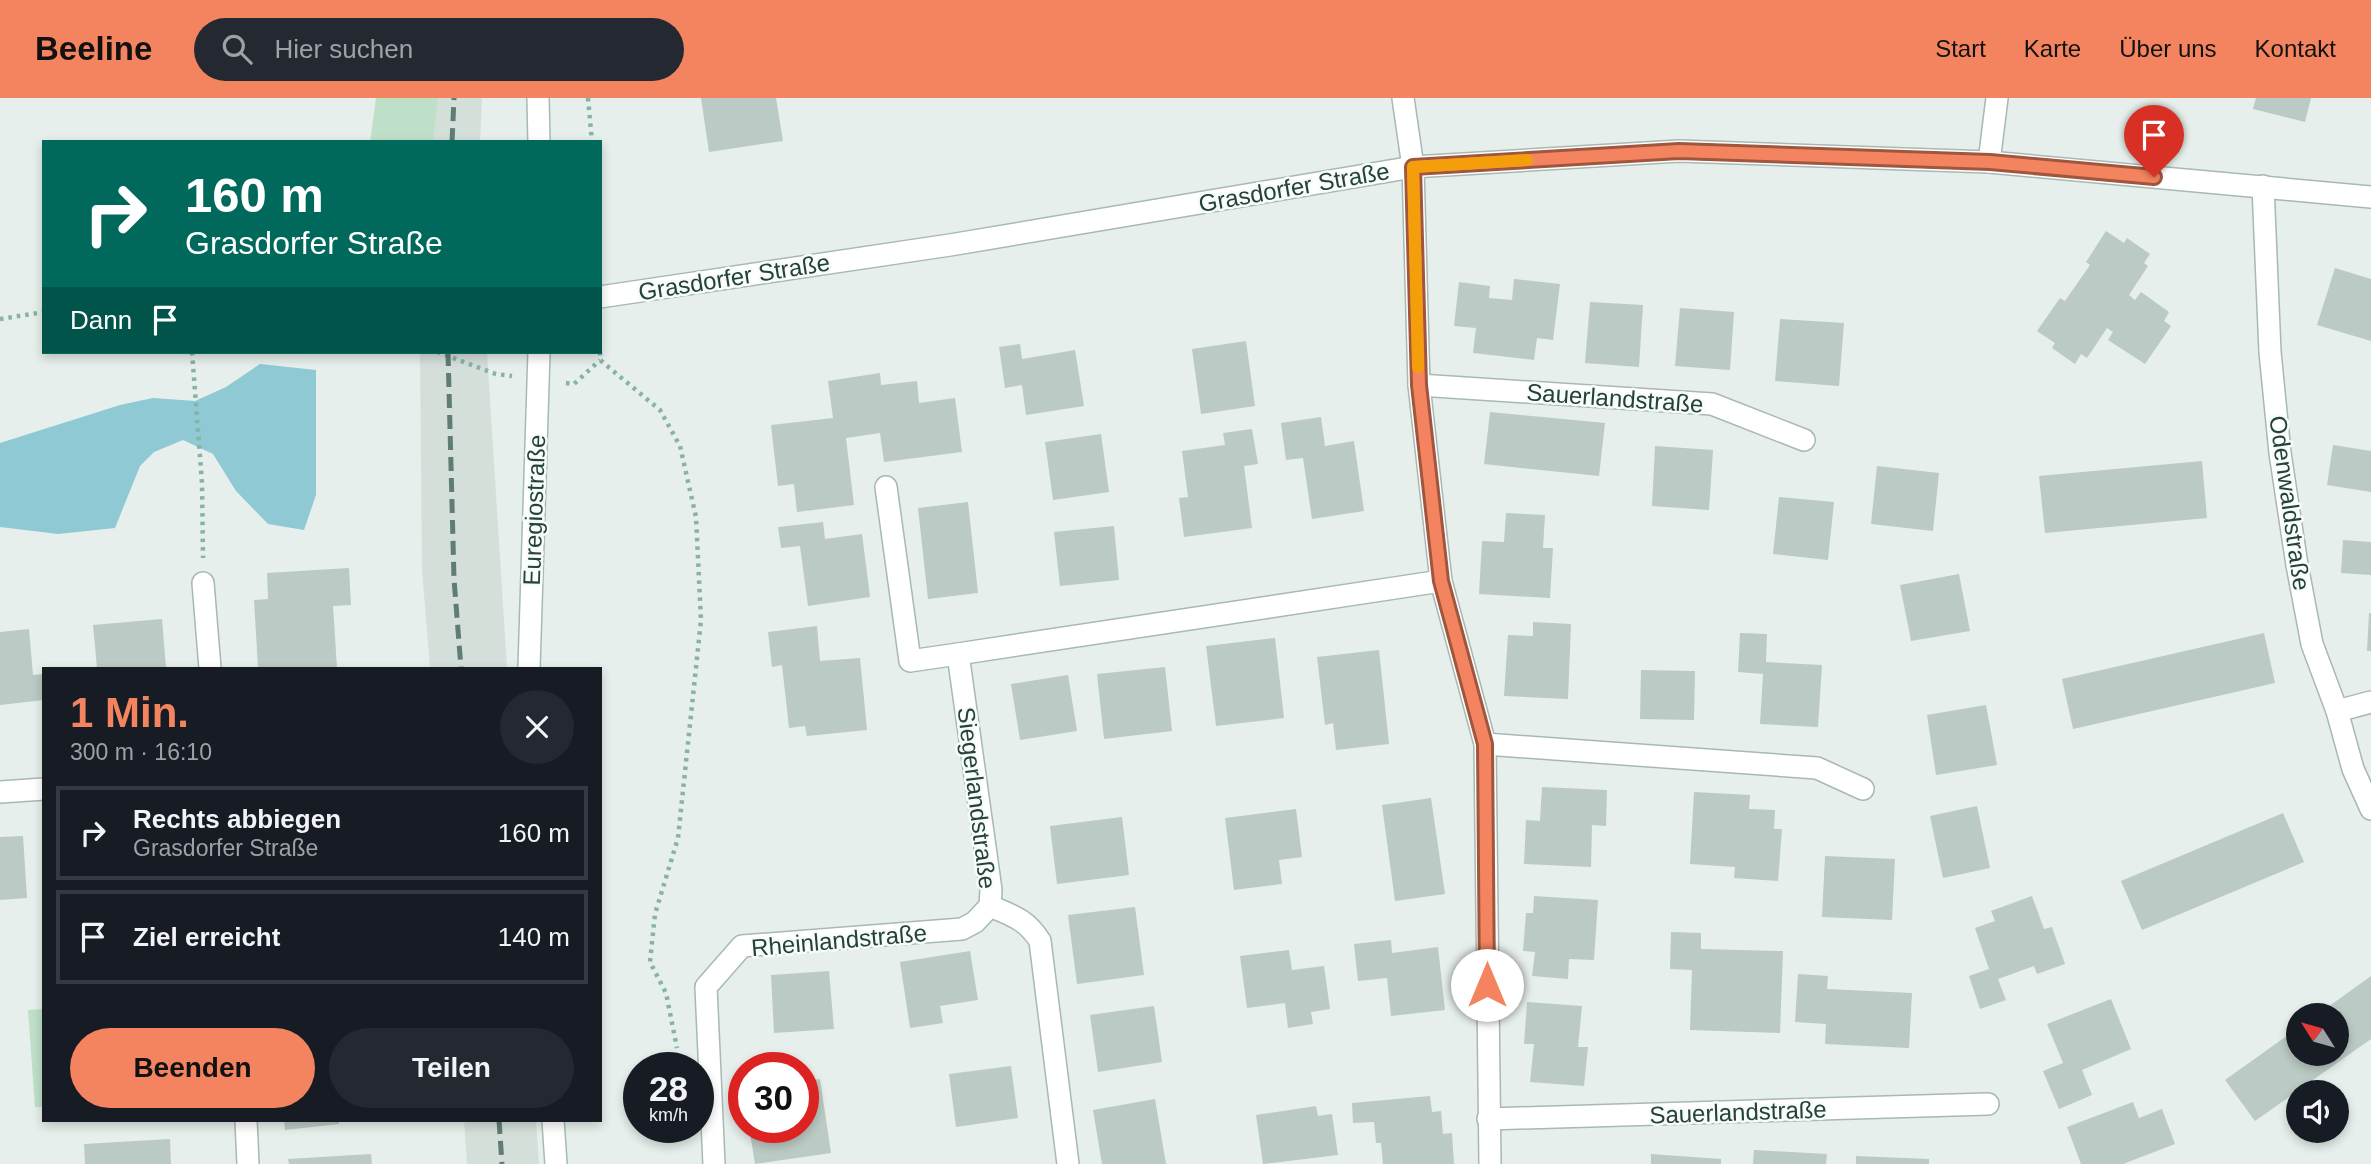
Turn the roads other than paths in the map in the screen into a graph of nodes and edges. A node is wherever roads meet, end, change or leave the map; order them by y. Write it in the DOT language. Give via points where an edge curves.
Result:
graph roads {
  1 [pos="538,98"];
  2 [pos="1403,98"];
  3 [pos="1997,98"];
  4 [pos="539,140"];
  5 [pos="1990,162"];
  6 [pos="1413,167"];
  7 [pos="2263,186"];
  8 [pos="2371,197"];
  9 [pos="602,297"];
  10 [pos="539,354"];
  11 [pos="1419,385"];
  12 [pos="1804,440"];
  13 [pos="886,487"];
  14 [pos="1441,581"];
  15 [pos="203,583"];
  16 [pos="958,654"];
  17 [pos="210,667"];
  18 [pos="529,667"];
  19 [pos="2371,702"];
  20 [pos="2337,711"];
  21 [pos="1485,744"];
  22 [pos="42,789"];
  23 [pos="1863,789"];
  24 [pos="0,792"];
  25 [pos="2371,809"];
  26 [pos="990,906"];
  27 [pos="1987,1104"];
  28 [pos="1488,1119"];
  29 [pos="246,1122"];
  30 [pos="554,1122"];
  31 [pos="248,1164"];
  32 [pos="556,1164"];
  33 [pos="714,1164"];
  34 [pos="1069,1164"];
  35 [pos="1490,1164"];
  1 -- 4 [label="street"];
  2 -- 6 [label="street"];
  3 -- 5 [label="street"];
  5 -- 6 [label="street, Grasdorfer Straße" via="1679,151"];
  5 -- 7 [label="street, Grasdorfer Straße"];
  6 -- 9 [label="street, Grasdorfer Straße" via="950,245"];
  6 -- 11 [label="street"];
  7 -- 8 [label="street, Grasdorfer Straße"];
  7 -- 20 [label="street, Odenwaldstraße" via="2270,352 2280,453 2312,644"];
  10 -- 18 [label="street, Euregiostraße"];
  11 -- 12 [label="street, Sauerlandstraße" via="1712,404"];
  11 -- 14 [label="street"];
  13 -- 16 [label="street" via="910,661"];
  14 -- 16 [label="street"];
  14 -- 21 [label="street"];
  15 -- 17 [label="street"];
  16 -- 26 [label="street, Siegerlandstraße"];
  19 -- 20 [label="street"];
  20 -- 25 [label="street, Odenwaldstraße" via="2353,769"];
  21 -- 23 [label="street" via="1817,768"];
  21 -- 28 [label="street"];
  22 -- 24 [label="street"];
  26 -- 33 [label="street, Rheinlandstraße" via="962,929 742,946 706,987"];
  26 -- 34 [label="street, Siegerlandstraße" via="1021,919 1040,941"];
  27 -- 28 [label="street, Sauerlandstraße"];
  28 -- 35 [label="street"];
  29 -- 31 [label="street"];
  30 -- 32 [label="street"];
}
